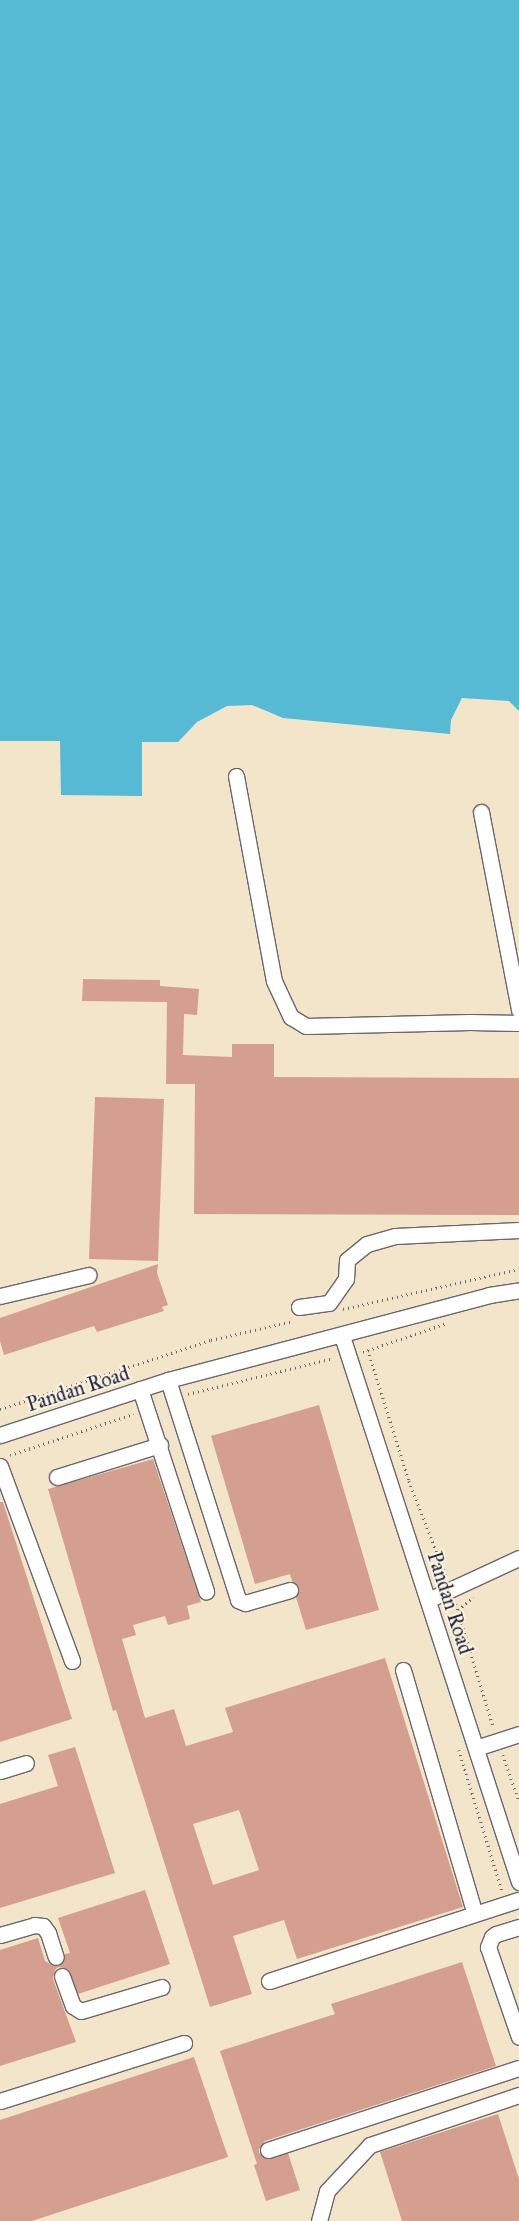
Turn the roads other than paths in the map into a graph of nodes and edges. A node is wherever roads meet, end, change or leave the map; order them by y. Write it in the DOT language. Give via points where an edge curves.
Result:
graph roads {
  1 [pos="236,776"];
  2 [pos="481,812"];
  3 [pos="519,1010"];
  4 [pos="519,1023"];
  5 [pos="519,1230"];
  6 [pos="89,1275"];
  7 [pos="519,1290"];
  8 [pos="0,1296"];
  9 [pos="299,1313"];
  10 [pos="342,1336"];
  11 [pos="168,1380"];
  12 [pos="140,1390"];
  13 [pos="0,1436"];
  14 [pos="160,1445"];
  15 [pos="5,1460"];
  16 [pos="57,1476"];
  17 [pos="519,1558"];
  18 [pos="290,1590"];
  19 [pos="206,1591"];
  20 [pos="428,1600"];
  21 [pos="72,1661"];
  22 [pos="404,1670"];
  23 [pos="519,1734"];
  24 [pos="476,1748"];
  25 [pos="26,1763"];
  26 [pos="0,1771"];
  27 [pos="519,1882"];
  28 [pos="519,1900"];
  29 [pos="475,1914"];
  30 [pos="519,1927"];
  31 [pos="0,1936"];
  32 [pos="56,1957"];
  33 [pos="62,1976"];
  34 [pos="269,1981"];
  35 [pos="162,1987"];
  36 [pos="519,2037"];
  37 [pos="184,2042"];
  38 [pos="519,2068"];
  39 [pos="519,2095"];
  40 [pos="0,2101"];
  41 [pos="268,2150"];
  42 [pos="319,2221"];
  1 -- 4 [label="street" via="274,981 291,1018 306,1026"];
  2 -- 3 [label="street"];
  5 -- 9 [label="street" via="395,1236 367,1244 347,1260 346,1279 329,1304"];
  6 -- 8 [label="street"];
  7 -- 10 [label="street, Pandan Road"];
  10 -- 11 [label="street, Pandan Road"];
  10 -- 20 [label="street, Pandan Road"];
  11 -- 12 [label="street, Pandan Road"];
  11 -- 18 [label="street" via="238,1600 244,1603"];
  12 -- 13 [label="street, Pandan Road"];
  12 -- 14 [label="street"];
  14 -- 16 [label="street"];
  14 -- 19 [label="street"];
  15 -- 21 [label="street"];
  17 -- 20 [label="street"];
  20 -- 24 [label="street, Pandan Road"];
  22 -- 29 [label="street"];
  23 -- 24 [label="street"];
  24 -- 27 [label="street, Pandan Road"];
  25 -- 26 [label="street"];
  28 -- 29 [label="street"];
  29 -- 34 [label="street"];
  30 -- 36 [label="street" via="496,1934 488,1947"];
  31 -- 32 [label="street" via="34,1924 43,1926"];
  33 -- 35 [label="street" via="72,2006 81,2011"];
  37 -- 40 [label="street"];
  38 -- 41 [label="street"];
  39 -- 42 [label="street" via="370,2145 327,2192"];
}
